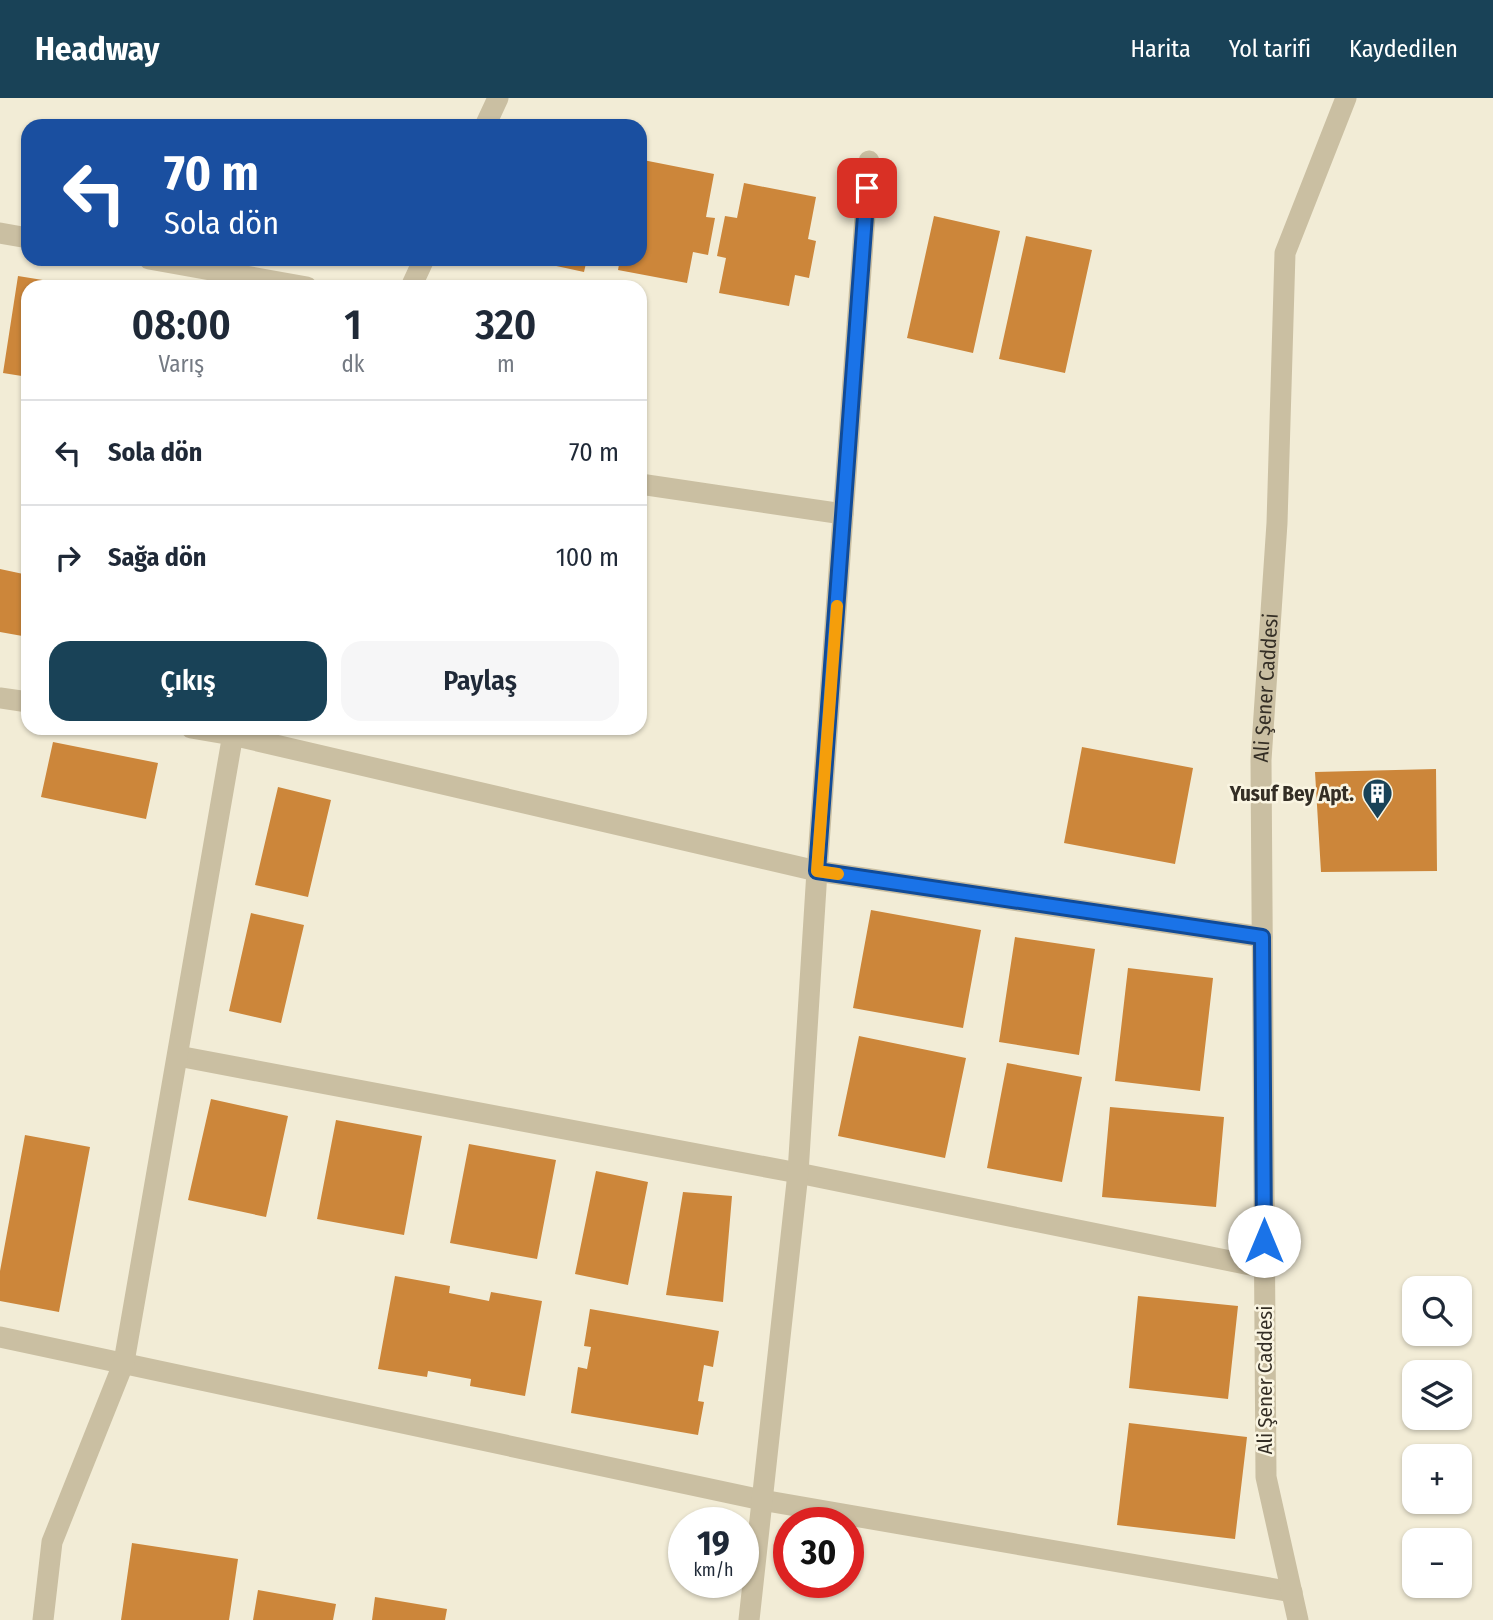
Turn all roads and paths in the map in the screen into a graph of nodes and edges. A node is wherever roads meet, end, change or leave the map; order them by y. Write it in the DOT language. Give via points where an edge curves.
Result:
graph roads {
  1 [pos="498,98"];
  2 [pos="1346,98"];
  3 [pos="488,119"];
  4 [pos="869,161"];
  5 [pos="0,233"];
  6 [pos="21,237"];
  7 [pos="188,266"];
  8 [pos="268,280"];
  9 [pos="647,485"];
  10 [pos="843,514"];
  11 [pos="0,698"];
  12 [pos="21,701"];
  13 [pos="232,735"];
  14 [pos="250,735"];
  15 [pos="817,871"];
  16 [pos="1262,937"];
  17 [pos="178,1056"];
  18 [pos="799,1173"];
  19 [pos="1265,1268"];
  20 [pos="0,1337"];
  21 [pos="124,1362"];
  22 [pos="762,1500"];
  23 [pos="1292,1592"];
  24 [pos="43,1620"];
  25 [pos="749,1620"];
  26 [pos="1298,1620"];
  1 -- 3 [label="street"];
  2 -- 16 [label="street, Ali Şener Caddesi" via="1285,253 1277,523 1261,760"];
  4 -- 10 [label="street"];
  5 -- 6 [label="street"];
  7 -- 8 [label="street"];
  9 -- 10 [label="street"];
  10 -- 15 [label="street"];
  11 -- 12 [label="street"];
  13 -- 17 [label="street"];
  14 -- 15 [label="street"];
  15 -- 16 [label="street"];
  15 -- 18 [label="street"];
  16 -- 19 [label="street, Ali Şener Caddesi"];
  17 -- 18 [label="street"];
  17 -- 21 [label="street"];
  18 -- 19 [label="street"];
  18 -- 22 [label="street"];
  19 -- 23 [label="street, Ali Şener Caddesi" via="1266,1477"];
  20 -- 21 [label="street"];
  21 -- 22 [label="street"];
  21 -- 24 [label="street" via="52,1542"];
  22 -- 23 [label="street"];
  22 -- 25 [label="street"];
  23 -- 26 [label="street, Ali Şener Caddesi"];
}
